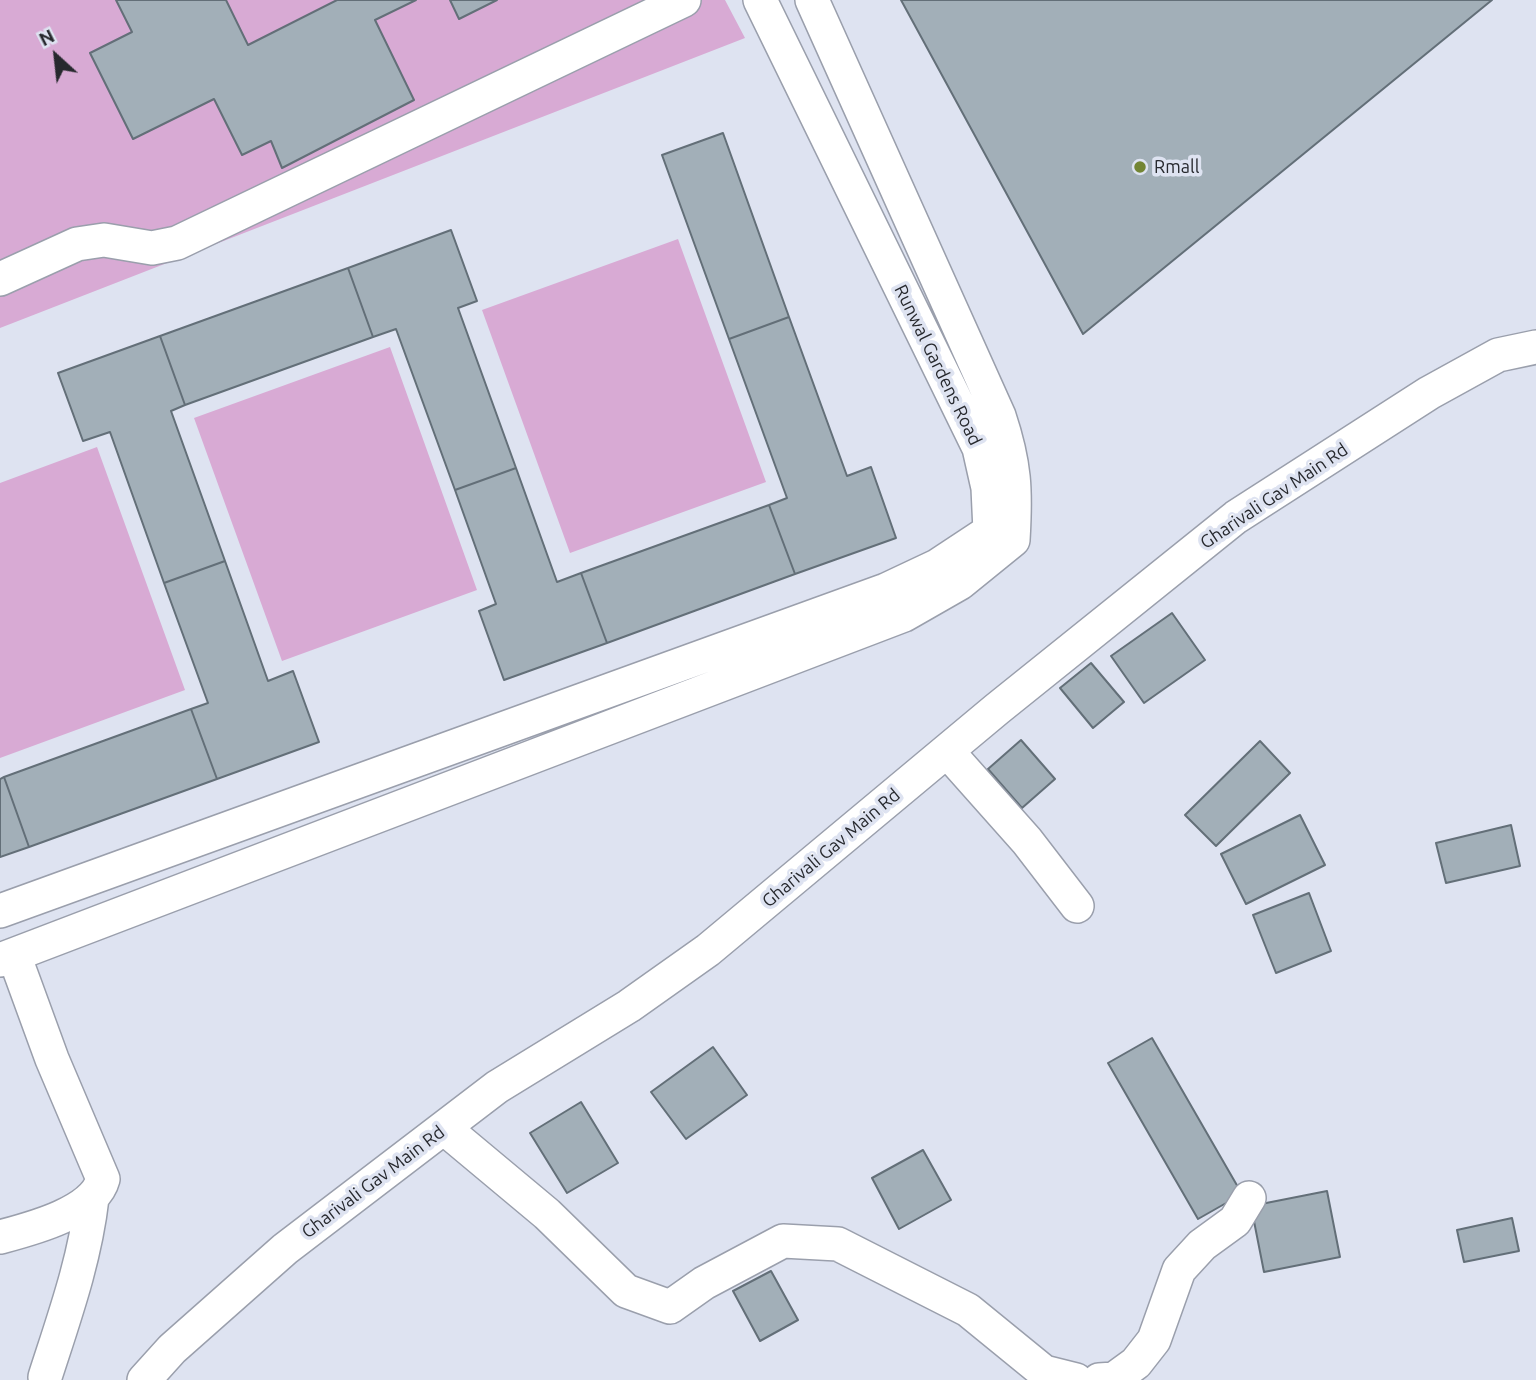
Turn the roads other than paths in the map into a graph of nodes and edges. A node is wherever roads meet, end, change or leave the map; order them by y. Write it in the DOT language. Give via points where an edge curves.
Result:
graph roads {
  1 [pos="684,0"];
  2 [pos="760,0"];
  3 [pos="812,0"];
  4 [pos="0,279"];
  5 [pos="1536,347"];
  6 [pos="1001,536"];
  7 [pos="947,751"];
  8 [pos="1077,905"];
  9 [pos="0,911"];
  10 [pos="7,957"];
  11 [pos="444,1128"];
  12 [pos="92,1198"];
  13 [pos="1249,1198"];
  14 [pos="0,1237"];
  15 [pos="45,1377"];
  16 [pos="145,1380"];
  17 [pos="1076,1380"];
  18 [pos="1099,1380"];
  1 -- 4 [label="street" via="177,243 152,248 104,240 77,244"];
  2 -- 6 [label="street, Runwal Gardens Road" via="979,448"];
  3 -- 6 [label="street, Runwal Gardens Road" via="999,416 1011,452 1016,495"];
  5 -- 7 [label="street, Gharivali Gav Main Rd" via="1497,355 1429,393 1236,517"];
  6 -- 9 [label="street" via="886,590"];
  6 -- 10 [label="street" via="960,583 904,615"];
  7 -- 8 [label="street"];
  7 -- 11 [label="street, Gharivali Gav Main Rd" via="708,950 629,1006 497,1087"];
  10 -- 12 [label="street" via="103,1179"];
  11 -- 16 [label="street, Gharivali Gav Main Rd" via="285,1249 172,1349"];
  11 -- 17 [label="street" via="547,1214 626,1291 670,1307 783,1241 838,1244 968,1310 1044,1371"];
  12 -- 14 [label="street" via="37,1227"];
  12 -- 15 [label="street" via="73,1291"];
  13 -- 18 [label="street" via="1235,1220 1202,1244 1179,1270 1154,1340 1136,1363 1114,1379"];
}
